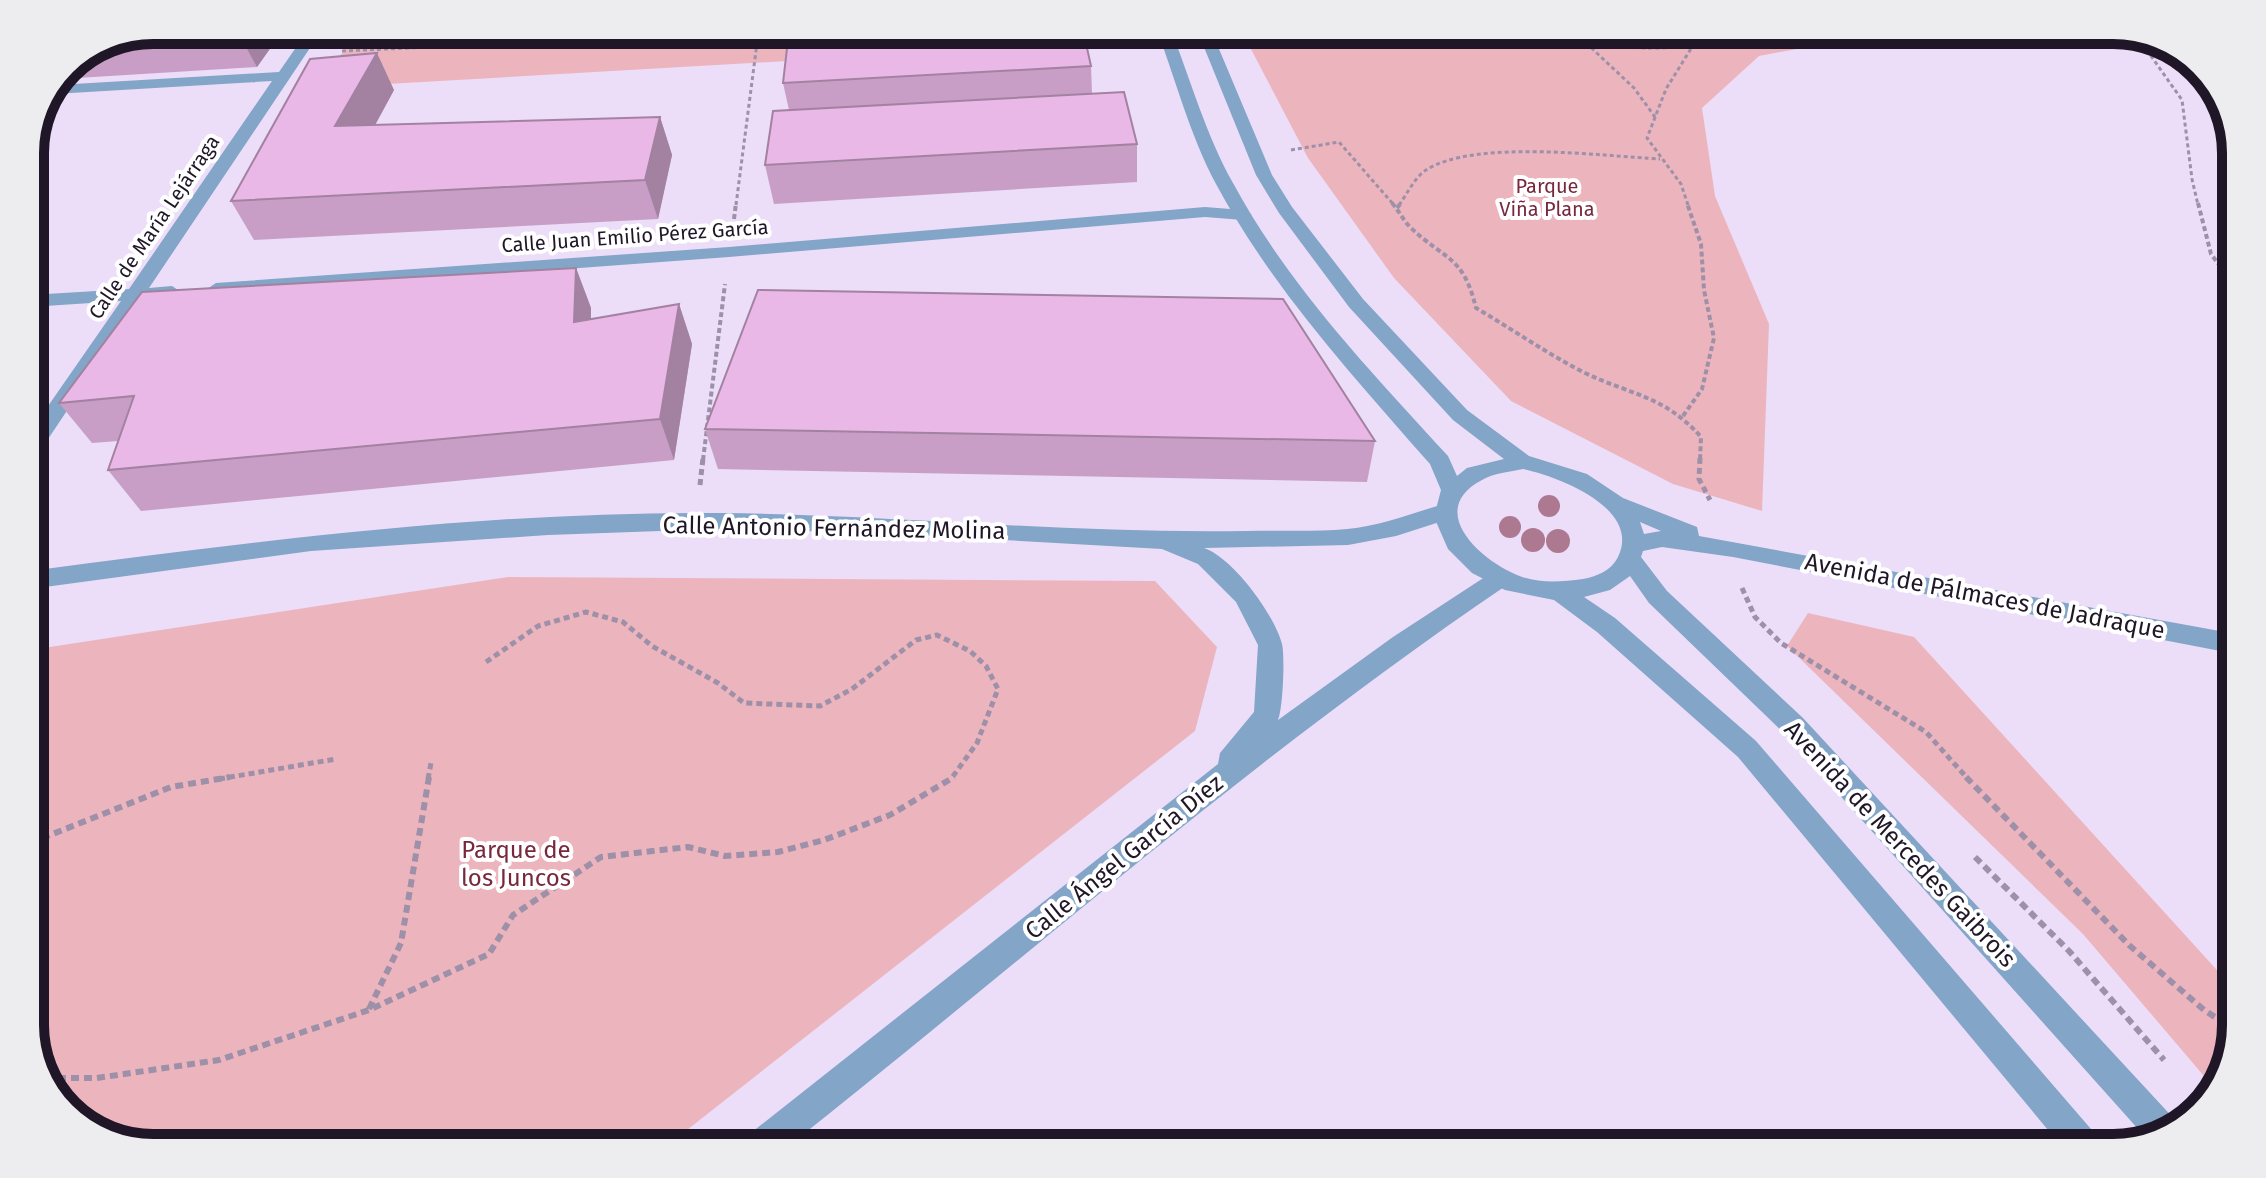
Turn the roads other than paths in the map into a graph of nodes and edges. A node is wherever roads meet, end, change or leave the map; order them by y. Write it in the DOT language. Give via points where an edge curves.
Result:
graph roads {
  1 [pos="305,44"];
  2 [pos="1170,44"];
  3 [pos="1210,44"];
  4 [pos="284,76"];
  5 [pos="65,89"];
  6 [pos="1243,215"];
  7 [pos="134,294"];
  8 [pos="44,300"];
  9 [pos="44,428"];
  10 [pos="1523,462"];
  11 [pos="1452,489"];
  12 [pos="1614,503"];
  13 [pos="1444,512"];
  14 [pos="1156,541"];
  15 [pos="1733,549"];
  16 [pos="1632,552"];
  17 [pos="44,578"];
  18 [pos="1499,579"];
  19 [pos="1560,592"];
  20 [pos="2222,641"];
  21 [pos="1206,791"];
  22 [pos="2157,1125"];
  23 [pos="777,1134"];
  24 [pos="2073,1134"];
  1 -- 4 [label="street, Calle de María Lejárraga"];
  2 -- 6 [label="street" via="1223,180"];
  3 -- 10 [label="street" via="1264,175 1285,209 1356,303 1460,415"];
  4 -- 5 [label="street"];
  4 -- 7 [label="street, Calle de María Lejárraga"];
  6 -- 7 [label="street, Calle Juan Emilio Pérez García" via="1205,212"];
  6 -- 11 [label="street" via="1312,312 1440,461"];
  7 -- 8 [label="street, Calle Juan Emilio Pérez García"];
  7 -- 9 [label="street, Calle de María Lejárraga"];
  10 -- 11 [label="street" via="1494,464"];
  10 -- 12 [label="street" via="1563,471"];
  11 -- 13 [label="street"];
  12 -- 15 [label="street, Avenida de Pálmaces de Jadraque"];
  12 -- 16 [label="street" via="1632,529"];
  13 -- 14 [label="street, Calle Antonio Fernández Molina" via="1348,537"];
  13 -- 18 [label="street" via="1453,542"];
  14 -- 17 [label="street, Calle Antonio Fernández Molina" via="716,521 311,543"];
  14 -- 21 [label="street" via="1211,563 1245,596 1270,645 1267,715"];
  15 -- 16 [label="street, Avenida de Pálmaces de Jadraque" via="1662,539"];
  15 -- 20 [label="street, Avenida de Pálmaces de Jadraque"];
  16 -- 19 [label="street" via="1620,572 1605,583"];
  16 -- 22 [label="street, Avenida de Mercedes Gaibrois" via="1658,597 1794,726"];
  18 -- 19 [label="street"];
  18 -- 21 [label="street, Calle Ángel García Díez" via="1428,624"];
  19 -- 24 [label="street, Avenida de Mercedes Gaibrois" via="1606,625 1747,749"];
  21 -- 23 [label="street, Calle Ángel García Díez"];
}
